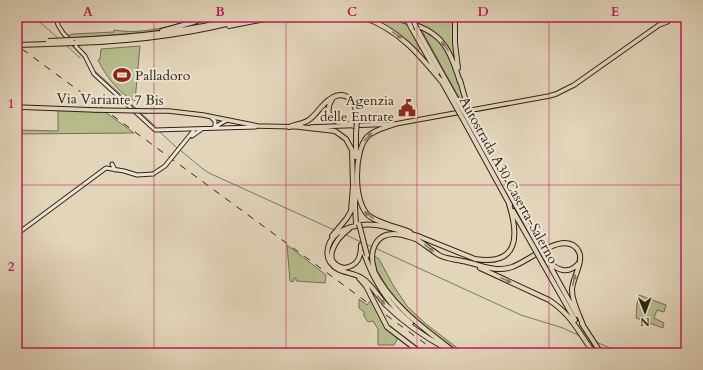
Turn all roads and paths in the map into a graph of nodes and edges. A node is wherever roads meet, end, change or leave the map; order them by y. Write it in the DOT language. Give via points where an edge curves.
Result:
graph roads {
  1 [pos="56,17"];
  2 [pos="207,17"];
  3 [pos="243,17"];
  4 [pos="253,17"];
  5 [pos="275,17"];
  6 [pos="363,17"];
  7 [pos="392,17"];
  8 [pos="455,17"];
  9 [pos="408,18"];
  10 [pos="667,19"];
  11 [pos="185,33"];
  12 [pos="74,42"];
  13 [pos="17,44"];
  14 [pos="442,82"];
  15 [pos="460,82"];
  16 [pos="333,98"];
  17 [pos="457,103"];
  18 [pos="17,108"];
  19 [pos="211,117"];
  20 [pos="467,119"];
  21 [pos="227,120"];
  22 [pos="234,122"];
  23 [pos="395,124"];
  24 [pos="215,126"];
  25 [pos="258,126"];
  26 [pos="354,126"];
  27 [pos="289,127"];
  28 [pos="300,127"];
  29 [pos="233,128"];
  30 [pos="185,129"];
  31 [pos="195,129"];
  32 [pos="203,129"];
  33 [pos="211,129"];
  34 [pos="189,137"];
  35 [pos="356,155"];
  36 [pos="112,164"];
  37 [pos="358,165"];
  38 [pos="115,170"];
  39 [pos="99,174"];
  40 [pos="356,186"];
  41 [pos="509,204"];
  42 [pos="355,207"];
  43 [pos="357,225"];
  44 [pos="341,231"];
  45 [pos="17,234"];
  46 [pos="417,237"];
  47 [pos="334,238"];
  48 [pos="535,244"];
  49 [pos="366,254"];
  50 [pos="464,255"];
  51 [pos="545,257"];
  52 [pos="470,263"];
  53 [pos="580,263"];
  54 [pos="480,266"];
  55 [pos="353,274"];
  56 [pos="583,325"];
  57 [pos="579,330"];
  58 [pos="445,348"];
  59 [pos="421,353"];
  60 [pos="451,353"];
  61 [pos="456,353"];
  62 [pos="595,353"];
  63 [pos="601,353"];
  1 -- 30 [label="main road" via="60,28 85,56 94,74 155,130"];
  2 -- 12 [label="highway" via="176,28 150,33"];
  3 -- 12 [label="highway" via="157,34"];
  4 -- 11 [label="highway"];
  5 -- 11 [label="highway"];
  6 -- 14 [label="highway, one-way" via="405,40"];
  15 -- 7 [label="highway, one-way" via="451,55 436,36 418,25"];
  8 -- 15 [label="highway" via="454,43"];
  9 -- 14 [label="highway, Autostrada A30 Caserta-Salerno, bridge" via="411,28"];
  9 -- 17 [label="highway, Autostrada A30 Caserta-Salerno, bridge" via="414,22"];
  10 -- 23 [label="main road, Via Variante 7 Bis" via="556,94"];
  11 -- 12 [label="highway" via="139,39"];
  12 -- 13 [label="highway, bridge"];
  14 -- 17 [label="highway, Autostrada A30 Caserta-Salerno"];
  15 -- 20 [label="highway, bridge" via="467,105"];
  16 -- 26 [label="highway" via="329,106 330,116 335,121"];
  16 -- 27 [label="highway" via="311,119"];
  16 -- 35 [label="highway, bridge" via="348,97 355,107"];
  17 -- 20 [label="highway, Autostrada A30 Caserta-Salerno, bridge"];
  18 -- 19 [label="main road, Via Variante 7 Bis, bridge" via="169,111"];
  19 -- 21 [label="main road, Via Variante 7 Bis"];
  19 -- 24 [label="main road" via="215,120"];
  20 -- 41 [label="highway, Autostrada A30 Caserta-Salerno"];
  20 -- 48 [label="highway, Autostrada A30 Caserta-Salerno"];
  21 -- 22 [label="main road, Via Variante 7 Bis"];
  21 -- 24 [label="main road"];
  22 -- 25 [label="main road, Via Variante 7 Bis"];
  22 -- 29 [label="main road" via="236,124"];
  23 -- 26 [label="main road, Via Variante 7 Bis"];
  37 -- 23 [label="highway, one-way" via="361,147 366,138 374,131"];
  24 -- 33 [label="main road"];
  25 -- 27 [label="main road, Via Variante 7 Bis"];
  25 -- 29 [label="main road"];
  26 -- 28 [label="main road, Via Variante 7 Bis"];
  27 -- 28 [label="main road, Via Variante 7 Bis"];
  28 -- 40 [label="highway" via="330,130 346,139 353,155"];
  29 -- 33 [label="main road"];
  30 -- 31 [label="main road"];
  30 -- 34 [label="main road" via="190,132"];
  31 -- 32 [label="main road"];
  31 -- 34 [label="main road"];
  32 -- 33 [label="main road"];
  32 -- 34 [label="main road"];
  34 -- 38 [label="main road, bridge" via="165,166 153,174 137,175"];
  35 -- 37 [label="highway"];
  35 -- 42 [label="highway"];
  36 -- 38 [label="main road"];
  37 -- 40 [label="highway"];
  38 -- 39 [label="main road"];
  38 -- 39 [label="main road" via="107,168"];
  39 -- 45 [label="main road"];
  40 -- 42 [label="highway"];
  40 -- 43 [label="highway"];
  40 -- 44 [label="highway" via="351,211"];
  46 -- 40 [label="highway, one-way" via="402,228 368,215 360,203"];
  41 -- 48 [label="highway, Autostrada A30 Caserta-Salerno"];
  41 -- 50 [label="highway" via="515,232 514,242 509,251 494,260 479,260"];
  42 -- 43 [label="highway"];
  43 -- 44 [label="highway"];
  43 -- 46 [label="highway" via="376,225"];
  43 -- 49 [label="highway, bridge"];
  43 -- 49 [label="highway, bridge" via="361,245"];
  44 -- 47 [label="highway"];
  44 -- 47 [label="highway"];
  46 -- 49 [label="highway" via="392,234 384,236"];
  46 -- 50 [label="highway"];
  46 -- 52 [label="highway, one-way" via="443,257"];
  47 -- 49 [label="highway" via="332,256 335,263 340,266 350,267"];
  47 -- 55 [label="highway" via="330,241 327,251 329,259 336,269"];
  48 -- 51 [label="highway, Autostrada A30 Caserta-Salerno, bridge"];
  48 -- 57 [label="highway, Autostrada A30 Caserta-Salerno, bridge"];
  49 -- 58 [label="highway" via="376,281 396,308"];
  49 -- 61 [label="highway" via="376,275 405,313"];
  50 -- 54 [label="highway"];
  51 -- 53 [label="highway" via="562,270 573,269"];
  51 -- 56 [label="highway, Autostrada A30 Caserta-Salerno"];
  52 -- 54 [label="highway"];
  52 -- 57 [label="highway, one-way" via="549,300 565,311"];
  53 -- 54 [label="highway" via="580,256 575,247 563,243 513,267 495,269"];
  56 -- 53 [label="highway, one-way" via="572,292"];
  55 -- 58 [label="highway, one-way" via="365,280 392,311"];
  55 -- 59 [label="highway" via="364,284 387,327"];
  56 -- 63 [label="highway, Autostrada A30 Caserta-Salerno"];
  57 -- 62 [label="highway"];
  58 -- 60 [label="highway"];
}
